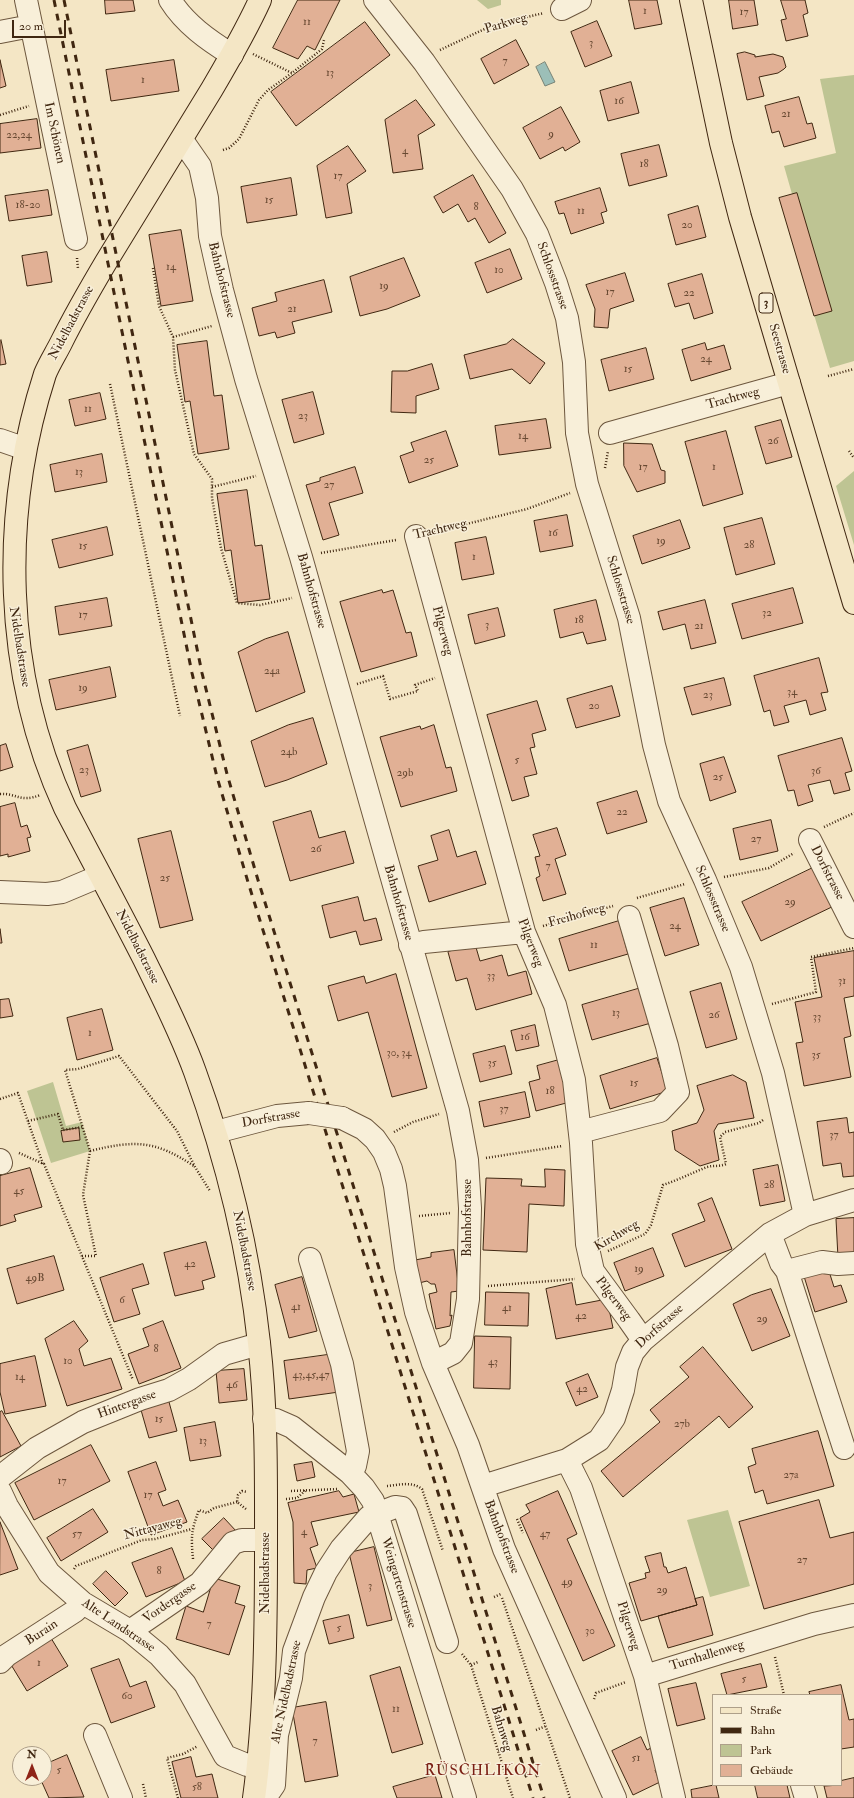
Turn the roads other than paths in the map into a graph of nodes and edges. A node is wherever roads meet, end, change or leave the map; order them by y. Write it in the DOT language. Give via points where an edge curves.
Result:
graph roads {
  1 [pos="26,0"];
  2 [pos="170,0"];
  3 [pos="260,0"];
  4 [pos="375,0"];
  5 [pos="691,0"];
  6 [pos="31,26"];
  7 [pos="0,32"];
  8 [pos="242,54"];
  9 [pos="182,140"];
  10 [pos="76,239"];
  11 [pos="789,383"];
  12 [pos="610,433"];
  13 [pos="0,440"];
  14 [pos="23,448"];
  15 [pos="416,536"];
  16 [pos="854,603"];
  17 [pos="810,840"];
  18 [pos="100,876"];
  19 [pos="0,892"];
  20 [pos="628,906"];
  21 [pos="854,927"];
  22 [pos="524,932"];
  23 [pos="410,945"];
  24 [pos="216,1132"];
  25 [pos="580,1138"];
  26 [pos="854,1200"];
  27 [pos="805,1215"];
  28 [pos="770,1234"];
  29 [pos="310,1259"];
  30 [pos="854,1263"];
  31 [pos="787,1271"];
  32 [pos="643,1340"];
  33 [pos="259,1344"];
  34 [pos="433,1363"];
  35 [pos="264,1419"];
  36 [pos="844,1448"];
  37 [pos="567,1460"];
  38 [pos="0,1477"];
  39 [pos="357,1481"];
  40 [pos="483,1486"];
  41 [pos="2,1501"];
  42 [pos="377,1513"];
  43 [pos="266,1540"];
  44 [pos="83,1603"];
  45 [pos="854,1614"];
  46 [pos="130,1631"];
  47 [pos="447,1642"];
  48 [pos="0,1662"];
  49 [pos="645,1676"];
  50 [pos="95,1735"];
  51 [pos="258,1768"];
  52 [pos="802,1786"];
  53 [pos="121,1798"];
  54 [pos="254,1798"];
  55 [pos="265,1798"];
  56 [pos="465,1798"];
  57 [pos="615,1798"];
  58 [pos="674,1798"];
  59 [pos="806,1798"];
  1 -- 6 [label="street, Im Schönen"];
  2 -- 8 [label="street" via="191,26 208,40"];
  3 -- 8 [label="main road"];
  4 -- 27 [label="street, Schlossstrasse" via="424,62 512,189 537,234 556,283 567,318 574,362 577,433 587,484 629,618 654,745 668,794 740,967 773,1073"];
  5 -- 11 [label="main road, Seestrasse / 3" via="721,143"];
  6 -- 7 [label="street"];
  6 -- 10 [label="street, Im Schönen"];
  8 -- 9 [label="main road"];
  9 -- 14 [label="main road, Nidelbadstrasse" via="79,307 45,374"];
  9 -- 23 [label="street, Bahnhofstrasse" via="200,166 210,236 222,290 246,379 301,557"];
  11 -- 12 [label="street, Trachtweg"];
  11 -- 16 [label="main road, Seestrasse / 3"];
  13 -- 14 [label="street"];
  14 -- 18 [label="main road, Nidelbadstrasse" via="15,496 10,587 16,644 32,721 55,786"];
  15 -- 22 [label="street, Pilgerweg"];
  17 -- 21 [label="street, Dorfstrasse"];
  18 -- 19 [label="street" via="62,892"];
  18 -- 24 [label="main road, Nidelbadstrasse" via="182,1038"];
  20 -- 25 [label="street" via="678,1092 660,1110"];
  22 -- 23 [label="street"];
  22 -- 25 [label="street, Pilgerweg" via="555,1005 574,1080"];
  23 -- 34 [label="street, Bahnhofstrasse" via="458,1111 467,1160 470,1208 468,1299 463,1338 453,1353"];
  24 -- 33 [label="main road, Nidelbadstrasse" via="233,1194 249,1270"];
  24 -- 34 [label="street, Dorfstrasse, bridge" via="271,1117 309,1113 342,1118 364,1129 375,1139 391,1169 406,1266 416,1312"];
  25 -- 32 [label="street, Pilgerweg" via="587,1244 593,1271"];
  26 -- 27 [label="street, Dorfstrasse"];
  27 -- 28 [label="street, Dorfstrasse"];
  28 -- 31 [label="street" via="781,1263"];
  28 -- 32 [label="street, Dorfstrasse"];
  29 -- 39 [label="street" via="342,1364 358,1451 355,1466"];
  30 -- 31 [label="street" via="822,1262"];
  31 -- 36 [label="street"];
  32 -- 37 [label="street, Dorfstrasse" via="629,1362 614,1418 599,1440"];
  33 -- 35 [label="main road, Nidelbadstrasse"];
  33 -- 38 [label="street, Hintergasse" via="224,1354 189,1379 168,1390 83,1422 37,1448"];
  34 -- 40 [label="street, Bahnhofstrasse"];
  35 -- 39 [label="street, Weingartenstrasse" via="276,1420 292,1427"];
  35 -- 43 [label="main road, Nidelbadstrasse"];
  37 -- 40 [label="street, Dorfstrasse"];
  37 -- 49 [label="street, Pilgerweg" via="581,1488"];
  39 -- 42 [label="street, Weingartenstrasse" via="373,1501"];
  40 -- 57 [label="street, Bahnhofstrasse" via="504,1548"];
  41 -- 44 [label="street, Alte Landstrasse" via="49,1573"];
  42 -- 47 [label="street" via="395,1507 402,1508 406,1514"];
  42 -- 55 [label="street, Alte Nidelbadstrasse" via="369,1517 341,1549 326,1572 306,1617 294,1651 291,1678 277,1735 274,1785"];
  42 -- 56 [label="street, Weingartenstrasse"];
  43 -- 46 [label="street, Vordergasse" via="242,1540 233,1543 200,1583"];
  43 -- 51 [label="main road, Nidelbadstrasse" via="266,1609"];
  44 -- 46 [label="street, Alte Landstrasse"];
  44 -- 48 [label="street, Burain"];
  45 -- 49 [label="street, Turnhallenweg"];
  46 -- 51 [label="street, Alte Landstrasse" via="159,1655 185,1684 225,1756"];
  49 -- 58 [label="street, Pilgerweg"];
  50 -- 53 [label="street"];
  51 -- 54 [label="main road, Nidelbadstrasse"];
  52 -- 59 [label="street"];
}
